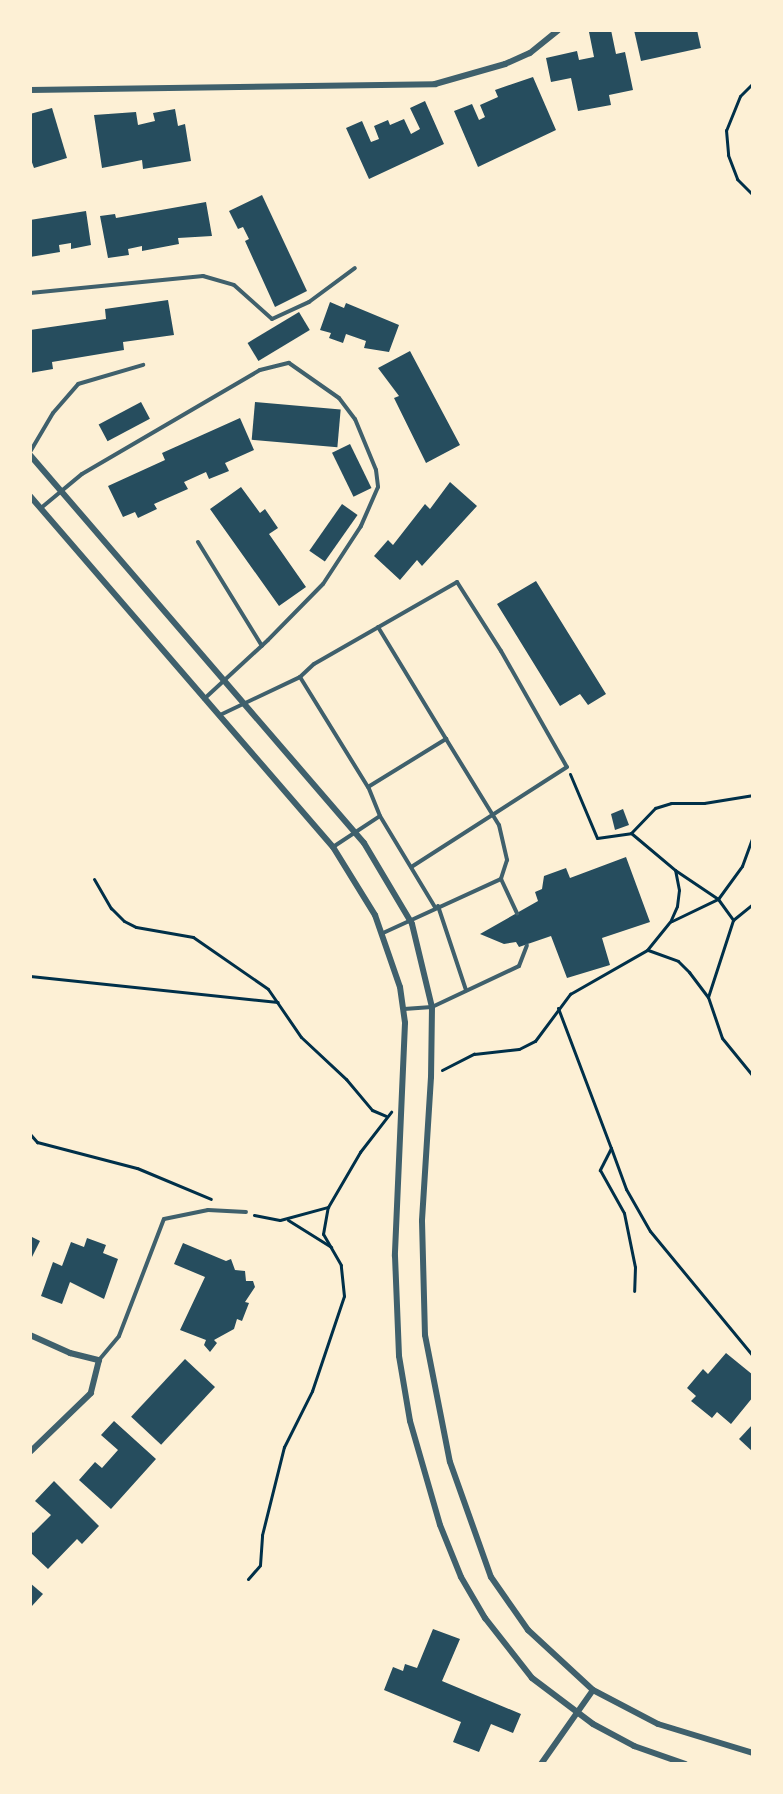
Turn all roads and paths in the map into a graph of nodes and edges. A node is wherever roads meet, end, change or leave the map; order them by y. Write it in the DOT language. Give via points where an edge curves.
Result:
graph roads {
  1 [pos="558,30"];
  2 [pos="753,83"];
  3 [pos="30,90"];
  4 [pos="753,195"];
  5 [pos="355,267"];
  6 [pos="30,293"];
  7 [pos="143,365"];
  8 [pos="30,453"];
  9 [pos="60,492"];
  10 [pos="30,496"];
  11 [pos="40,508"];
  12 [pos="198,542"];
  13 [pos="378,627"];
  14 [pos="262,646"];
  15 [pos="300,677"];
  16 [pos="227,680"];
  17 [pos="204,699"];
  18 [pos="245,702"];
  19 [pos="219,716"];
  20 [pos="446,739"];
  21 [pos="567,767"];
  22 [pos="368,787"];
  23 [pos="753,795"];
  24 [pos="493,815"];
  25 [pos="380,816"];
  26 [pos="356,833"];
  27 [pos="631,833"];
  28 [pos="753,836"];
  29 [pos="333,847"];
  30 [pos="411,867"];
  31 [pos="675,870"];
  32 [pos="94,879"];
  33 [pos="501,879"];
  34 [pos="718,899"];
  35 [pos="753,904"];
  36 [pos="436,906"];
  37 [pos="517,913"];
  38 [pos="409,919"];
  39 [pos="733,920"];
  40 [pos="670,922"];
  41 [pos="383,933"];
  42 [pos="527,945"];
  43 [pos="648,950"];
  44 [pos="30,976"];
  45 [pos="466,990"];
  46 [pos="708,997"];
  47 [pos="278,1002"];
  48 [pos="432,1007"];
  49 [pos="558,1007"];
  50 [pos="403,1009"];
  51 [pos="753,1076"];
  52 [pos="431,1077"];
  53 [pos="402,1104"];
  54 [pos="386,1116"];
  55 [pos="30,1134"];
  56 [pos="611,1148"];
  57 [pos="217,1202"];
  58 [pos="328,1208"];
  59 [pos="246,1212"];
  60 [pos="286,1220"];
  61 [pos="332,1248"];
  62 [pos="634,1291"];
  63 [pos="30,1335"];
  64 [pos="753,1356"];
  65 [pos="99,1360"];
  66 [pos="30,1452"];
  67 [pos="248,1579"];
  68 [pos="593,1690"];
  69 [pos="576,1713"];
  70 [pos="753,1754"];
  71 [pos="541,1764"];
  72 [pos="686,1764"];
  1 -- 3 [label="street" via="530,53 505,64 435,84"];
  2 -- 4 [label="path" via="740,96 726,130 728,155 737,179"];
  5 -- 6 [label="lane" via="309,302 272,319 234,285 203,276"];
  7 -- 8 [label="lane" via="78,384 53,413"];
  8 -- 9 [label="street"];
  9 -- 11 [label="lane"];
  9 -- 14 [label="lane" via="82,474 260,370 289,363 339,398 355,419 376,470 378,487 361,526 323,584"];
  9 -- 16 [label="street"];
  10 -- 11 [label="street"];
  11 -- 17 [label="street"];
  12 -- 14 [label="lane"];
  13 -- 15 [label="lane" via="314,664"];
  13 -- 20 [label="lane"];
  13 -- 21 [label="lane" via="457,582"];
  14 -- 16 [label="lane"];
  15 -- 18 [label="lane"];
  15 -- 22 [label="lane"];
  16 -- 17 [label="lane"];
  16 -- 18 [label="street"];
  17 -- 19 [label="street"];
  18 -- 19 [label="lane"];
  18 -- 26 [label="street"];
  19 -- 29 [label="street"];
  20 -- 22 [label="lane"];
  20 -- 24 [label="lane"];
  21 -- 24 [label="lane"];
  21 -- 27 [label="path" via="597,838"];
  22 -- 25 [label="lane"];
  23 -- 27 [label="path" via="704,803 671,803 655,808"];
  24 -- 30 [label="lane"];
  24 -- 33 [label="lane" via="507,860"];
  25 -- 26 [label="lane"];
  25 -- 30 [label="lane"];
  26 -- 29 [label="lane"];
  26 -- 38 [label="street"];
  27 -- 31 [label="path"];
  28 -- 34 [label="path" via="742,866"];
  29 -- 41 [label="street"];
  30 -- 36 [label="lane"];
  31 -- 34 [label="path"];
  31 -- 40 [label="path" via="679,890"];
  32 -- 47 [label="path" via="111,908 124,921 136,927 193,937 268,988"];
  33 -- 36 [label="lane"];
  33 -- 37 [label="lane"];
  34 -- 39 [label="path"];
  34 -- 40 [label="path"];
  35 -- 39 [label="path"];
  36 -- 38 [label="lane"];
  36 -- 45 [label="lane"];
  38 -- 41 [label="lane"];
  38 -- 48 [label="street"];
  39 -- 46 [label="path"];
  40 -- 43 [label="path"];
  41 -- 50 [label="street"];
  42 -- 45 [label="lane" via="519,966"];
  43 -- 46 [label="path" via="678,961"];
  43 -- 49 [label="path" via="570,994"];
  44 -- 47 [label="path"];
  45 -- 48 [label="lane"];
  46 -- 51 [label="path" via="722,1038"];
  47 -- 54 [label="path" via="301,1037 372,1110"];
  48 -- 50 [label="lane"];
  48 -- 52 [label="street"];
  49 -- 52 [label="path" via="550,1025 535,1041 519,1050 474,1054"];
  49 -- 56 [label="path" via="581,1059"];
  50 -- 53 [label="street"];
  52 -- 68 [label="street" via="421,1273 425,1335 450,1462 497,1587 528,1630"];
  53 -- 54 [label="path"];
  53 -- 69 [label="street" via="396,1321 419,1458 461,1577 485,1618 532,1678"];
  54 -- 58 [label="path"];
  55 -- 57 [label="path" via="37,1142 118,1162"];
  56 -- 62 [label="path" via="600,1170 624,1213 635,1267"];
  56 -- 64 [label="path" via="626,1189 650,1231"];
  58 -- 60 [label="path"];
  58 -- 61 [label="path" via="323,1234"];
  59 -- 60 [label="path"];
  59 -- 65 [label="lane" via="208,1210 164,1219 119,1336"];
  60 -- 61 [label="path"];
  61 -- 67 [label="path" via="345,1281 344,1296 312,1391 284,1447 262,1535 260,1565"];
  63 -- 65 [label="street" via="70,1353"];
  65 -- 66 [label="street" via="91,1393"];
  68 -- 69 [label="street"];
  68 -- 70 [label="street" via="658,1724"];
  69 -- 71 [label="street"];
  69 -- 72 [label="street" via="634,1746"];
}
